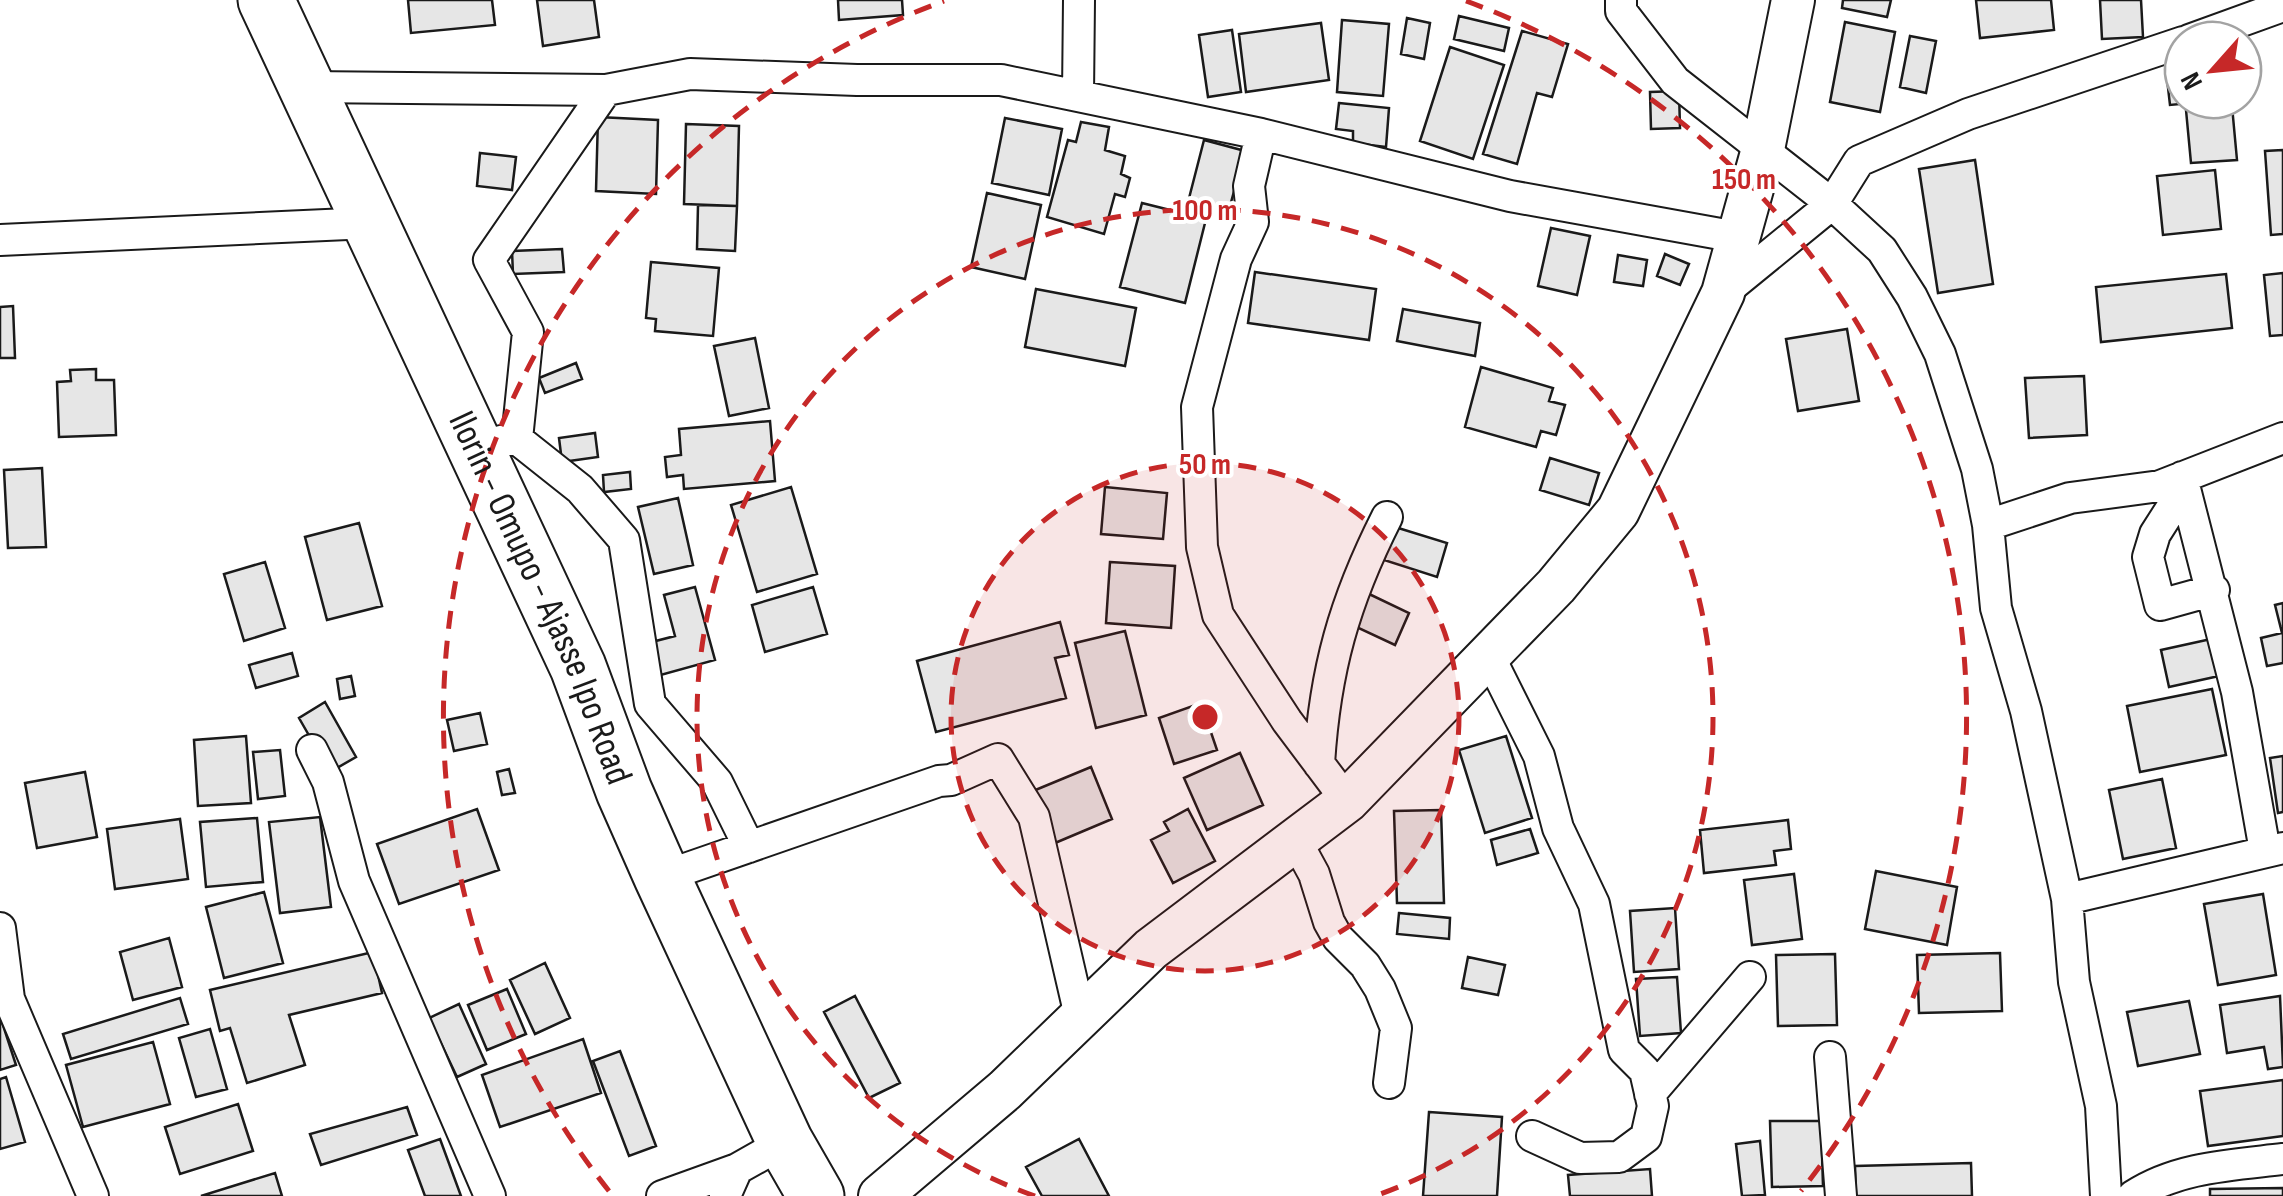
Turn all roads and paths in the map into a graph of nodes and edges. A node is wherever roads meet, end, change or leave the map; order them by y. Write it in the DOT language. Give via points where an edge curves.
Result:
graph roads {
  1 [pos="266,0"];
  2 [pos="1079,0"];
  3 [pos="1621,0"];
  4 [pos="1794,0"];
  5 [pos="2283,6"];
  6 [pos="2244,20"];
  7 [pos="2163,49"];
  8 [pos="307,87"];
  9 [pos="606,90"];
  10 [pos="1078,95"];
  11 [pos="1261,134"];
  12 [pos="1763,149"];
  13 [pos="1832,204"];
  14 [pos="370,223"];
  15 [pos="1736,237"];
  16 [pos="0,240"];
  17 [pos="1723,293"];
  18 [pos="2283,438"];
  19 [pos="496,442"];
  20 [pos="2184,482"];
  21 [pos="1387,517"];
  22 [pos="1988,525"];
  23 [pos="2214,590"];
  24 [pos="1489,656"];
  25 [pos="312,750"];
  26 [pos="1319,764"];
  27 [pos="1347,802"];
  28 [pos="1295,839"];
  29 [pos="749,846"];
  30 [pos="2274,849"];
  31 [pos="662,877"];
  32 [pos="2067,899"];
  33 [pos="0,928"];
  34 [pos="1750,977"];
  35 [pos="1080,1016"];
  36 [pos="1830,1057"];
  37 [pos="1388,1083"];
  38 [pos="1650,1094"];
  39 [pos="1532,1136"];
  40 [pos="786,1142"];
  41 [pos="2283,1159"];
  42 [pos="731,1183"];
  43 [pos="93,1196"];
  44 [pos="490,1196"];
  45 [pos="662,1196"];
  46 [pos="816,1196"];
  47 [pos="880,1196"];
  48 [pos="1841,1196"];
  49 [pos="2106,1196"];
  50 [pos="2134,1196"];
  1 -- 8 [label="highway, Ilorin - Omupo - Ajasse Ipo Road"];
  2 -- 10 [label="street"];
  3 -- 12 [label="street" via="1621,11 1676,81"];
  4 -- 12 [label="street"];
  5 -- 6 [label="street"];
  7 -- 13 [label="street" via="1968,114 1859,161"];
  8 -- 9 [label="street"];
  8 -- 14 [label="highway, Ilorin - Omupo - Ajasse Ipo Road"];
  9 -- 10 [label="street" via="690,74 1001,80"];
  9 -- 19 [label="street" via="489,260 528,332"];
  10 -- 11 [label="street"];
  11 -- 15 [label="street" via="1510,196"];
  11 -- 26 [label="street" via="1250,186 1253,222 1236,259 1197,406 1202,547 1218,615"];
  12 -- 13 [label="street"];
  12 -- 15 [label="street"];
  13 -- 17 [label="street"];
  13 -- 22 [label="street" via="1882,250 1912,296 1940,354"];
  14 -- 16 [label="street"];
  14 -- 19 [label="highway, Ilorin - Omupo - Ajasse Ipo Road"];
  15 -- 17 [label="street"];
  17 -- 24 [label="street" via="1618,511"];
  18 -- 20 [label="street"];
  19 -- 29 [label="street" via="580,490 624,540 650,704 717,782"];
  19 -- 31 [label="highway, Ilorin - Omupo - Ajasse Ipo Road"];
  20 -- 22 [label="street" via="2070,498"];
  20 -- 23 [label="street"];
  20 -- 23 [label="street" via="2148,557 2160,604"];
  21 -- 26 [label="street" via="1358,574 1333,653"];
  22 -- 32 [label="street" via="1996,608"];
  23 -- 30 [label="street"];
  24 -- 27 [label="street"];
  24 -- 38 [label="street" via="1538,756 1558,828 1594,904 1624,1050 1645,1071"];
  25 -- 44 [label="street" via="328,782 354,880"];
  26 -- 27 [label="street"];
  27 -- 28 [label="street"];
  28 -- 35 [label="street" via="1151,949"];
  28 -- 37 [label="street" via="1328,922 1366,965 1396,1028"];
  29 -- 31 [label="street"];
  29 -- 35 [label="street" via="998,759 1034,817"];
  30 -- 32 [label="street"];
  31 -- 40 [label="highway, Ilorin - Omupo - Ajasse Ipo Road"];
  32 -- 49 [label="street" via="2074,982 2101,1106"];
  33 -- 43 [label="street" via="9,999"];
  34 -- 38 [label="street"];
  35 -- 47 [label="street"];
  36 -- 48 [label="street"];
  38 -- 39 [label="street" via="1646,1137 1619,1157 1580,1158"];
  40 -- 42 [label="street"];
  40 -- 46 [label="highway, Ilorin - Omupo - Ajasse Ipo Road"];
  41 -- 50 [label="street" via="2198,1170 2155,1182"];
  42 -- 45 [label="street"];
}
